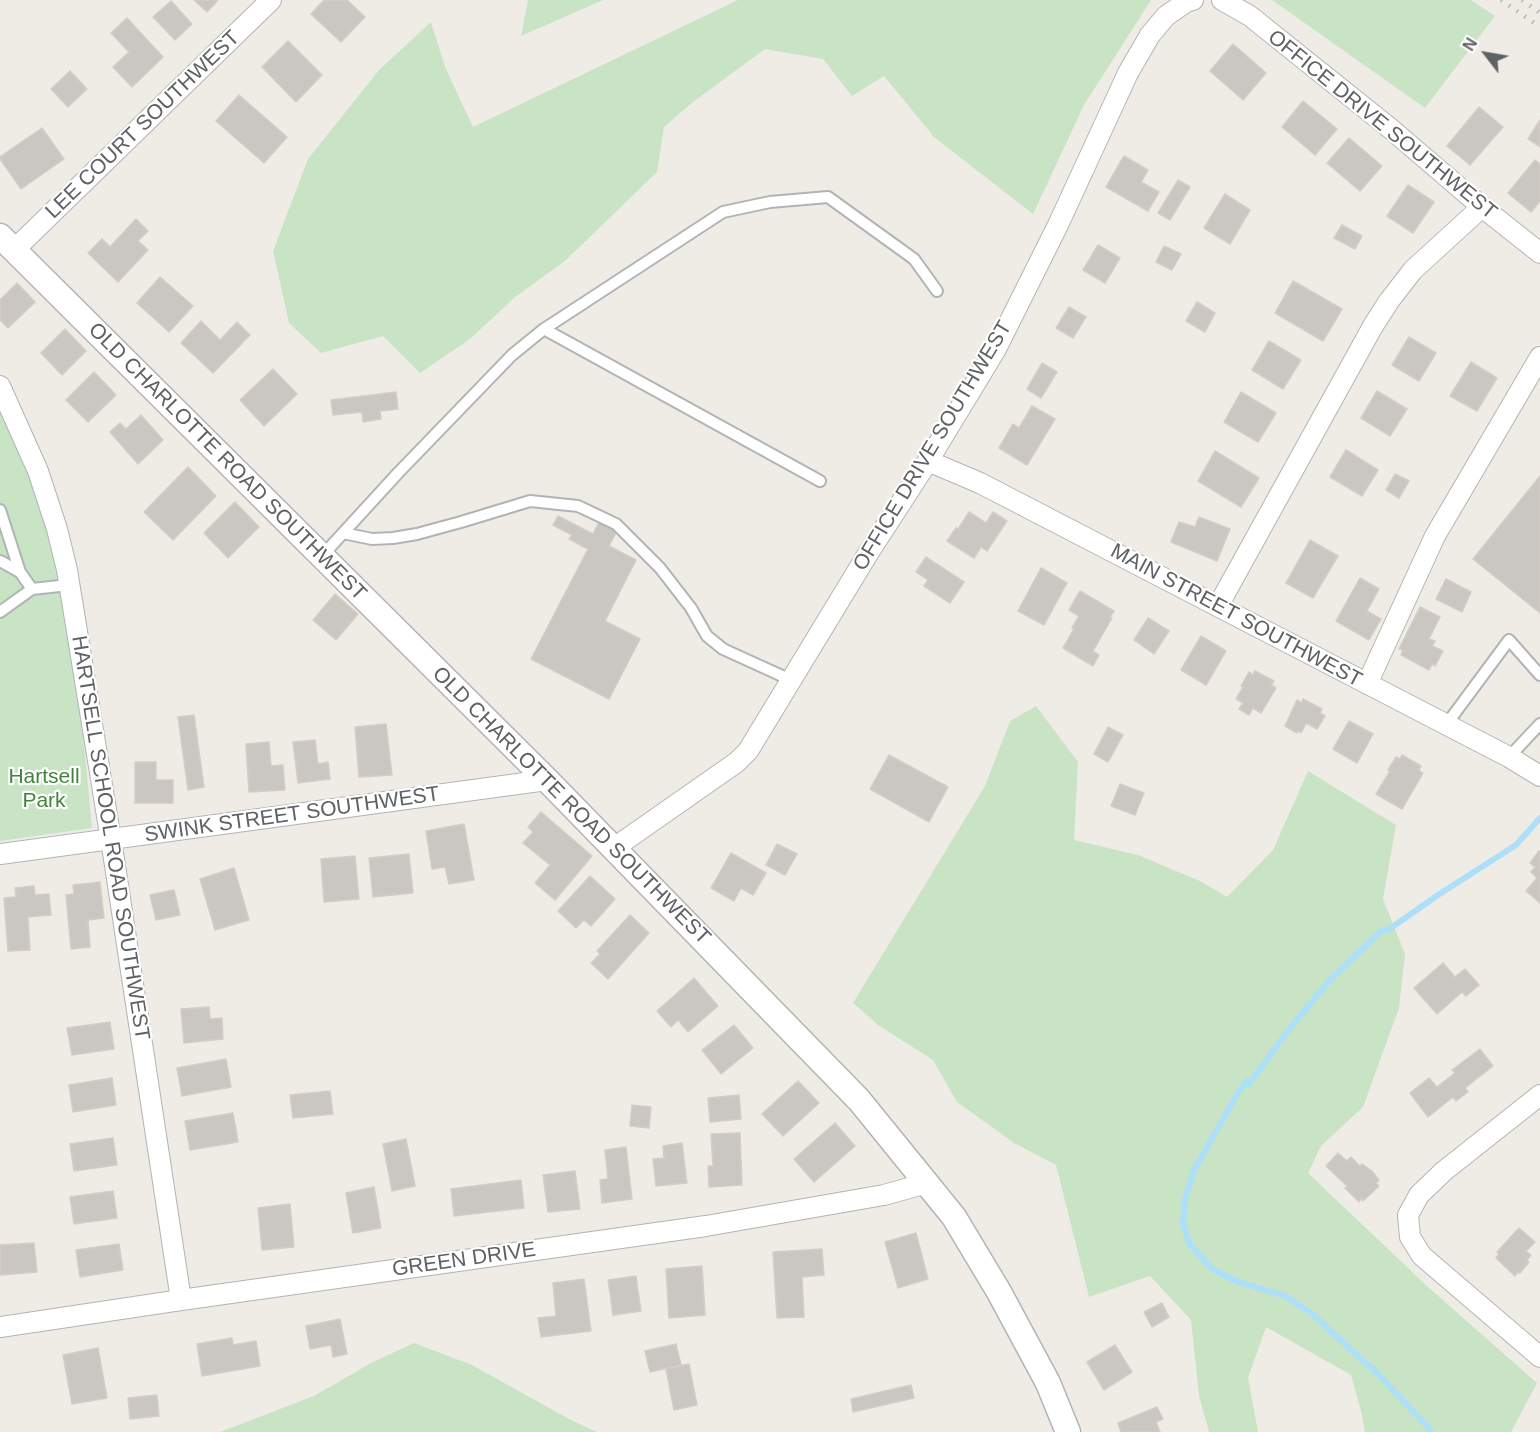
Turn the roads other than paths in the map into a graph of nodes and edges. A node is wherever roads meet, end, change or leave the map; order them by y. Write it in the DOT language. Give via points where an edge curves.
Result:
graph roads {
  1 [pos="271,0"];
  2 [pos="1193,0"];
  3 [pos="1222,0"];
  4 [pos="1482,207"];
  5 [pos="7,243"];
  6 [pos="1540,253"];
  7 [pos="937,291"];
  8 [pos="544,329"];
  9 [pos="1540,357"];
  10 [pos="0,386"];
  11 [pos="928,461"];
  12 [pos="820,480"];
  13 [pos="0,510"];
  14 [pos="343,533"];
  15 [pos="322,556"];
  16 [pos="0,561"];
  17 [pos="20,572"];
  18 [pos="69,585"];
  19 [pos="32,589"];
  20 [pos="1218,606"];
  21 [pos="0,612"];
  22 [pos="1540,675"];
  23 [pos="791,680"];
  24 [pos="1367,684"];
  25 [pos="1540,723"];
  26 [pos="1446,725"];
  27 [pos="1509,757"];
  28 [pos="1540,776"];
  29 [pos="547,780"];
  30 [pos="111,840"];
  31 [pos="614,848"];
  32 [pos="0,855"];
  33 [pos="1540,1095"];
  34 [pos="927,1183"];
  35 [pos="181,1300"];
  36 [pos="0,1328"];
  37 [pos="1540,1357"];
  38 [pos="1068,1432"];
  1 -- 5 [label="street, LEE COURT SOUTHWEST"];
  2 -- 11 [label="street, OFFICE DRIVE SOUTHWEST" via="1166,16 1128,73 996,349"];
  3 -- 4 [label="street, OFFICE DRIVE SOUTHWEST" via="1250,16"];
  4 -- 6 [label="street, OFFICE DRIVE SOUTHWEST"];
  4 -- 20 [label="street" via="1413,270 1389,301"];
  5 -- 15 [label="street, OLD CHARLOTTE ROAD SOUTHWEST"];
  7 -- 8 [label="lane" via="914,259 828,197 770,202 723,212"];
  8 -- 12 [label="lane"];
  8 -- 14 [label="lane" via="512,355"];
  9 -- 24 [label="street" via="1435,536"];
  10 -- 18 [label="street, HARTSELL SCHOOL ROAD SOUTHWEST" via="38,471 57,529"];
  11 -- 20 [label="street, MAIN STREET SOUTHWEST" via="980,483"];
  11 -- 23 [label="street, OFFICE DRIVE SOUTHWEST"];
  13 -- 17 [label="lane"];
  14 -- 15 [label="lane"];
  14 -- 23 [label="lane" via="372,539 393,538 530,501 578,506 616,524 660,568 707,636 723,649"];
  15 -- 29 [label="street, OLD CHARLOTTE ROAD SOUTHWEST"];
  16 -- 17 [label="lane"];
  17 -- 19 [label="lane"];
  18 -- 19 [label="lane"];
  18 -- 30 [label="street, HARTSELL SCHOOL ROAD SOUTHWEST"];
  19 -- 21 [label="lane"];
  20 -- 24 [label="street, MAIN STREET SOUTHWEST"];
  22 -- 26 [label="lane" via="1509,640"];
  23 -- 31 [label="street, OFFICE DRIVE SOUTHWEST" via="748,751 737,762"];
  24 -- 26 [label="street, MAIN STREET SOUTHWEST"];
  25 -- 27 [label="lane"];
  26 -- 27 [label="street, MAIN STREET SOUTHWEST"];
  27 -- 28 [label="street, MAIN STREET SOUTHWEST"];
  29 -- 30 [label="street, SWINK STREET SOUTHWEST"];
  29 -- 31 [label="street, OLD CHARLOTTE ROAD SOUTHWEST"];
  30 -- 32 [label="street, SWINK STREET SOUTHWEST"];
  30 -- 35 [label="street, HARTSELL SCHOOL ROAD SOUTHWEST"];
  31 -- 34 [label="street, OLD CHARLOTTE ROAD SOUTHWEST" via="859,1100"];
  33 -- 37 [label="street" via="1444,1171 1419,1195 1408,1215 1410,1236 1422,1256"];
  34 -- 35 [label="street, GREEN DRIVE" via="884,1195 706,1226"];
  34 -- 38 [label="street, OLD CHARLOTTE ROAD SOUTHWEST" via="954,1217 999,1292 1048,1383"];
  35 -- 36 [label="street, GREEN DRIVE"];
}
